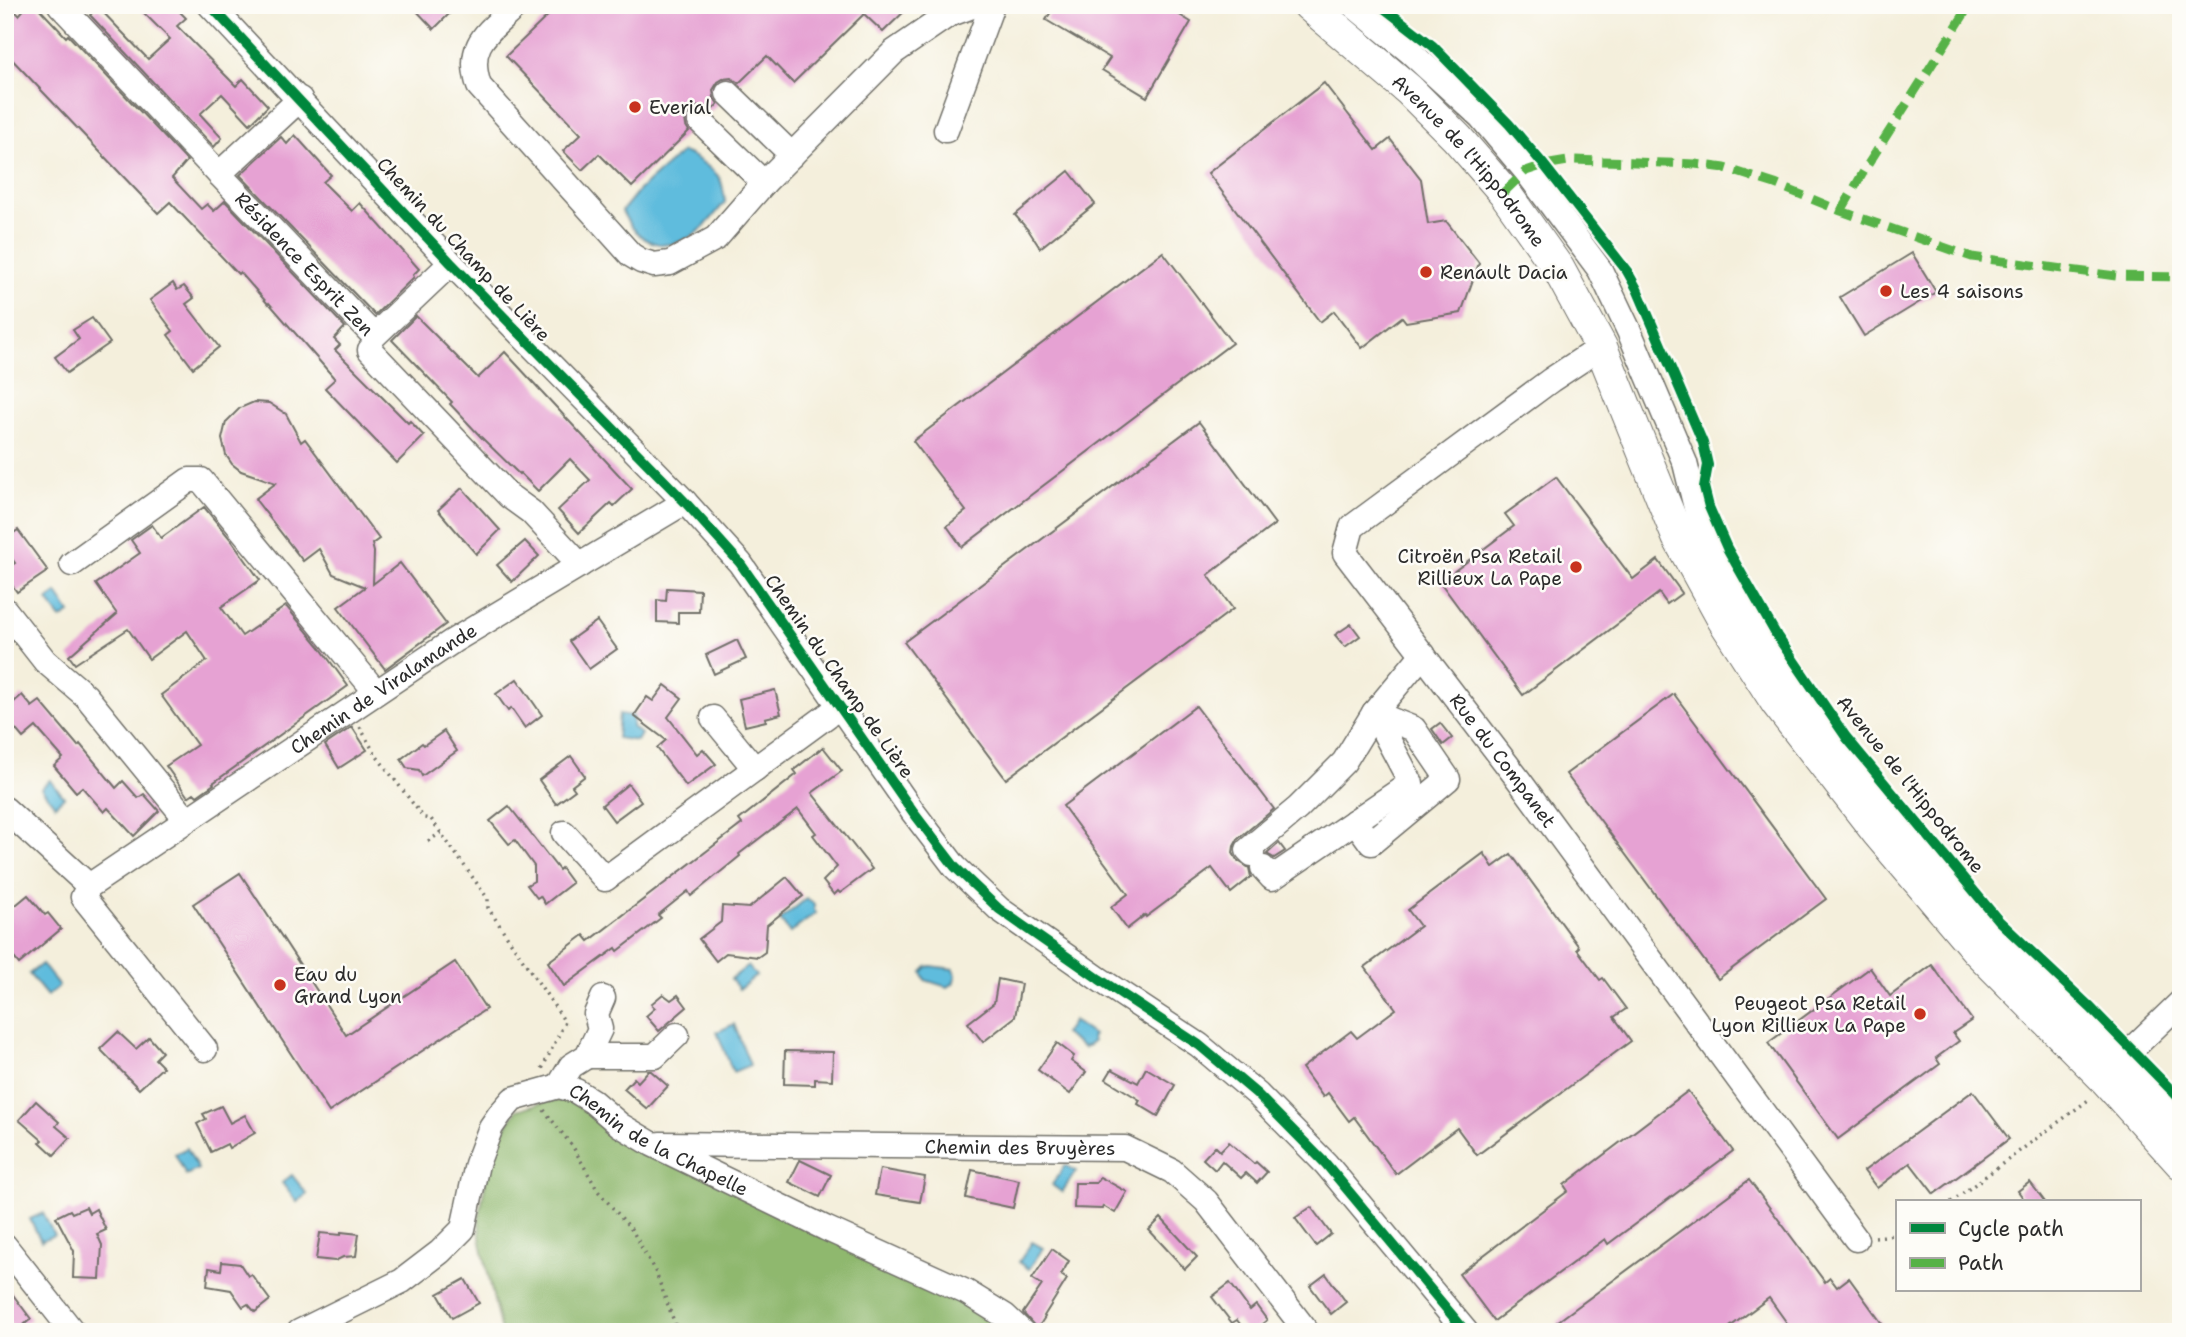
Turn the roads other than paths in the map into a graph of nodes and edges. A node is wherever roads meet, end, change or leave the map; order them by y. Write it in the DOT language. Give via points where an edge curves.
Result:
graph roads {
  1 [pos="60,5"];
  2 [pos="210,5"];
  3 [pos="517,5"];
  4 [pos="975,5"];
  5 [pos="992,5"];
  6 [pos="1294,5"];
  7 [pos="1309,5"];
  8 [pos="1343,16"];
  9 [pos="728,93"];
  10 [pos="300,99"];
  11 [pos="700,121"];
  12 [pos="946,130"];
  13 [pos="792,155"];
  14 [pos="219,174"];
  15 [pos="764,183"];
  16 [pos="451,263"];
  17 [pos="1601,348"];
  18 [pos="370,350"];
  19 [pos="685,502"];
  20 [pos="72,564"];
  21 [pos="580,565"];
  22 [pos="5,610"];
  23 [pos="1423,654"];
  24 [pos="376,692"];
  25 [pos="839,707"];
  26 [pos="1374,713"];
  27 [pos="713,718"];
  28 [pos="755,769"];
  29 [pos="5,808"];
  30 [pos="187,820"];
  31 [pos="1355,821"];
  32 [pos="564,833"];
  33 [pos="89,886"];
  34 [pos="603,998"];
  35 [pos="2181,1002"];
  36 [pos="677,1035"];
  37 [pos="205,1049"];
  38 [pos="587,1056"];
  39 [pos="2114,1071"];
  40 [pos="559,1086"];
  41 [pos="2181,1125"];
  42 [pos="652,1144"];
  43 [pos="2181,1163"];
  44 [pos="1856,1239"];
  45 [pos="5,1246"];
  46 [pos="73,1332"];
  47 [pos="299,1332"];
  48 [pos="1023,1332"];
  49 [pos="1307,1332"];
  50 [pos="1466,1332"];
  1 -- 14 [label="street, Résidence Esprit Zen"];
  2 -- 10 [label="street, Chemin du Champ de Lière"];
  3 -- 15 [label="street" via="480,40 474,57 479,86 631,255 654,265 670,263 716,238"];
  4 -- 13 [label="street" via="948,15 894,52"];
  5 -- 12 [label="street"];
  6 -- 8 [label="main road, Avenue de l'Hippodrome"];
  7 -- 8 [label="main road, Avenue de l'Hippodrome"];
  8 -- 17 [label="main road, Avenue de l'Hippodrome" via="1504,192 1558,268"];
  8 -- 39 [label="street, Avenue de l'Hippodrome" via="1409,51 1481,117 1600,270 1685,463 1700,524 1720,569 1794,689 1990,934 2050,986"];
  9 -- 13 [label="street"];
  10 -- 14 [label="street, Résidence Esprit Zen"];
  10 -- 16 [label="street, Chemin du Champ de Lière"];
  11 -- 15 [label="street"];
  13 -- 15 [label="street"];
  14 -- 16 [label="street, Résidence Esprit Zen" via="374,337"];
  16 -- 19 [label="street, Chemin du Champ de Lière"];
  17 -- 23 [label="street, Rue du Companet" via="1352,527 1345,553"];
  17 -- 39 [label="main road, Avenue de l'Hippodrome" via="1678,537 1777,703 1977,950"];
  18 -- 21 [label="street"];
  19 -- 21 [label="street, Chemin de Viralamande"];
  19 -- 25 [label="street, Chemin du Champ de Lière" via="740,563"];
  20 -- 24 [label="street" via="189,480 201,480"];
  21 -- 24 [label="street, Chemin de Viralamande"];
  22 -- 30 [label="street" via="45,661 86,696"];
  23 -- 26 [label="street"];
  23 -- 44 [label="street, Rue du Companet"];
  24 -- 30 [label="street, Chemin de Viralamande"];
  25 -- 28 [label="street"];
  25 -- 50 [label="street, Chemin du Champ de Lière" via="955,867 999,909 1199,1045 1257,1094 1326,1164"];
  26 -- 31 [label="street" via="1412,783"];
  26 -- 31 [label="street" via="1414,729 1448,779 1371,843"];
  26 -- 31 [label="street" via="1343,762 1248,850 1272,878"];
  27 -- 28 [label="street"];
  28 -- 32 [label="street" via="605,879"];
  29 -- 33 [label="street"];
  30 -- 33 [label="street, Chemin de Viralamande"];
  33 -- 37 [label="street" via="83,897"];
  34 -- 38 [label="street" via="596,1014 600,1029"];
  35 -- 39 [label="street"];
  36 -- 38 [label="street" via="655,1055"];
  38 -- 40 [label="street" via="571,1066"];
  39 -- 41 [label="street, Avenue de l'Hippodrome"];
  39 -- 43 [label="main road, Avenue de l'Hippodrome"];
  40 -- 42 [label="street, Chemin de la Chapelle" via="576,1091"];
  40 -- 47 [label="street, Chemin de la Chapelle" via="513,1100 500,1114 477,1164 463,1229 440,1252 402,1281"];
  42 -- 48 [label="street, Chemin de la Chapelle" via="966,1292"];
  42 -- 49 [label="street, Chemin des Bruyères" via="1125,1147 1172,1171 1206,1200"];
  45 -- 46 [label="street"];
}
